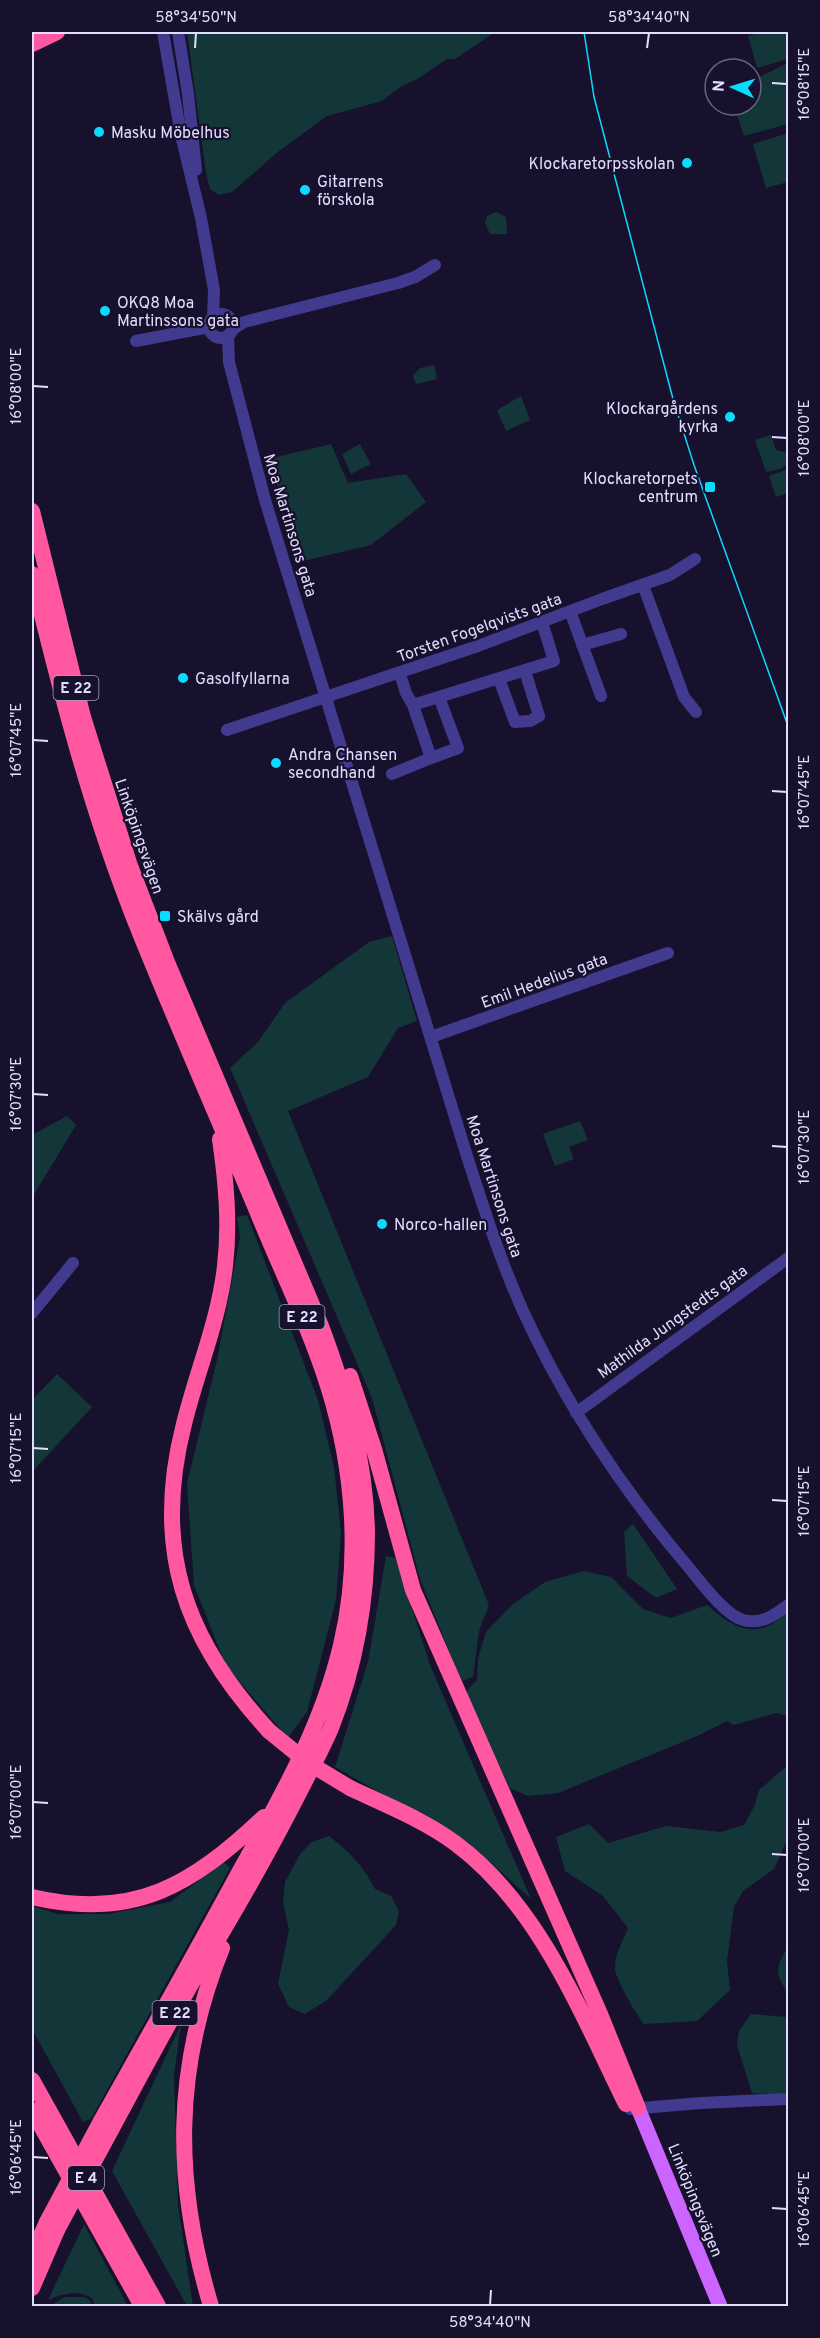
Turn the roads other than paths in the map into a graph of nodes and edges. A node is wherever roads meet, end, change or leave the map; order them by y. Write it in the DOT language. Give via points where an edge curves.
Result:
graph roads {
  1 [pos="57,32"];
  2 [pos="163,32"];
  3 [pos="178,32"];
  4 [pos="32,44"];
  5 [pos="201,218"];
  6 [pos="435,265"];
  7 [pos="222,325"];
  8 [pos="136,341"];
  9 [pos="32,511"];
  10 [pos="695,559"];
  11 [pos="32,574"];
  12 [pos="643,585"];
  13 [pos="570,611"];
  14 [pos="543,622"];
  15 [pos="621,634"];
  16 [pos="582,645"];
  17 [pos="525,671"];
  18 [pos="400,674"];
  19 [pos="499,679"];
  20 [pos="601,696"];
  21 [pos="326,697"];
  22 [pos="439,697"];
  23 [pos="413,705"];
  24 [pos="696,712"];
  25 [pos="227,730"];
  26 [pos="431,759"];
  27 [pos="392,774"];
  28 [pos="668,953"];
  29 [pos="431,1037"];
  30 [pos="215,1112"];
  31 [pos="789,1258"];
  32 [pos="73,1263"];
  33 [pos="32,1313"];
  34 [pos="321,1326"];
  35 [pos="576,1413"];
  36 [pos="359,1532"];
  37 [pos="789,1605"];
  38 [pos="276,1806"];
  39 [pos="32,1897"];
  40 [pos="243,1898"];
  41 [pos="32,2080"];
  42 [pos="789,2098"];
  43 [pos="634,2109"];
  44 [pos="32,2110"];
  45 [pos="106,2126"];
  46 [pos="52,2226"];
  47 [pos="32,2255"];
  48 [pos="32,2288"];
  49 [pos="142,2307"];
  50 [pos="159,2307"];
  51 [pos="211,2307"];
  52 [pos="720,2307"];
  1 -- 4 [label="highway"];
  2 -- 5 [label="street"];
  3 -- 5 [label="street"];
  5 -- 7 [label="street"];
  6 -- 7 [label="street" via="398,283"];
  7 -- 8 [label="street"];
  7 -- 21 [label="street, Moa Martinsons gata" via="265,500"];
  9 -- 34 [label="highway, Linköpingsvägen / E 22" via="83,717 129,862 167,962"];
  10 -- 12 [label="street, Torsten Fogelqvists gata" via="670,575"];
  11 -- 30 [label="highway, Linköpingsvägen / E 22" via="69,721 112,857"];
  12 -- 13 [label="street, Torsten Fogelqvists gata"];
  12 -- 24 [label="street" via="684,697"];
  13 -- 14 [label="street, Torsten Fogelqvists gata"];
  13 -- 16 [label="street"];
  14 -- 17 [label="street" via="554,661"];
  14 -- 18 [label="street, Torsten Fogelqvists gata"];
  15 -- 16 [label="street"];
  16 -- 20 [label="street"];
  17 -- 19 [label="street"];
  17 -- 19 [label="street" via="539,716 530,721 515,722"];
  18 -- 21 [label="street, Torsten Fogelqvists gata"];
  18 -- 23 [label="street"];
  19 -- 22 [label="street"];
  21 -- 25 [label="street"];
  21 -- 29 [label="street, Moa Martinsons gata"];
  22 -- 23 [label="street"];
  22 -- 26 [label="street" via="458,748"];
  23 -- 26 [label="street"];
  26 -- 27 [label="street"];
  28 -- 29 [label="street, Emil Hedelius gata"];
  29 -- 35 [label="street, Moa Martinsons gata" via="500,1254 523,1311"];
  30 -- 36 [label="highway, E 22" via="312,1341 328,1388"];
  30 -- 43 [label="highway, bridge" via="226,1184 227,1237 216,1314 177,1453 173,1483 173,1543 184,1598 207,1651 243,1704 269,1731 307,1762 350,1788 431,1827 455,1843 516,1902 546,1948"];
  31 -- 35 [label="street, Mathilda Jungstedts gata"];
  32 -- 33 [label="street"];
  34 -- 36 [label="highway, E 22" via="342,1383 361,1469"];
  34 -- 43 [label="highway" via="345,1364 357,1395 420,1607 600,2014"];
  35 -- 37 [label="street, Moa Martinsons gata" via="670,1546 730,1613 749,1622 769,1619"];
  36 -- 38 [label="highway, E 22" via="331,1684 316,1726"];
  36 -- 40 [label="highway, E 22" via="364,1595 345,1687 330,1729"];
  38 -- 39 [label="highway" via="204,1869 146,1896 106,1904"];
  38 -- 45 [label="highway"];
  40 -- 45 [label="highway, E 22"];
  40 -- 51 [label="highway" via="202,2007 187,2081 183,2159 186,2196"];
  41 -- 50 [label="highway, E 4"];
  42 -- 43 [label="street"];
  43 -- 52 [label="main road, Linköpingsvägen"];
  44 -- 49 [label="highway, E 4"];
  45 -- 46 [label="highway, E 22, bridge"];
  46 -- 47 [label="highway"];
  46 -- 48 [label="highway"];
}
